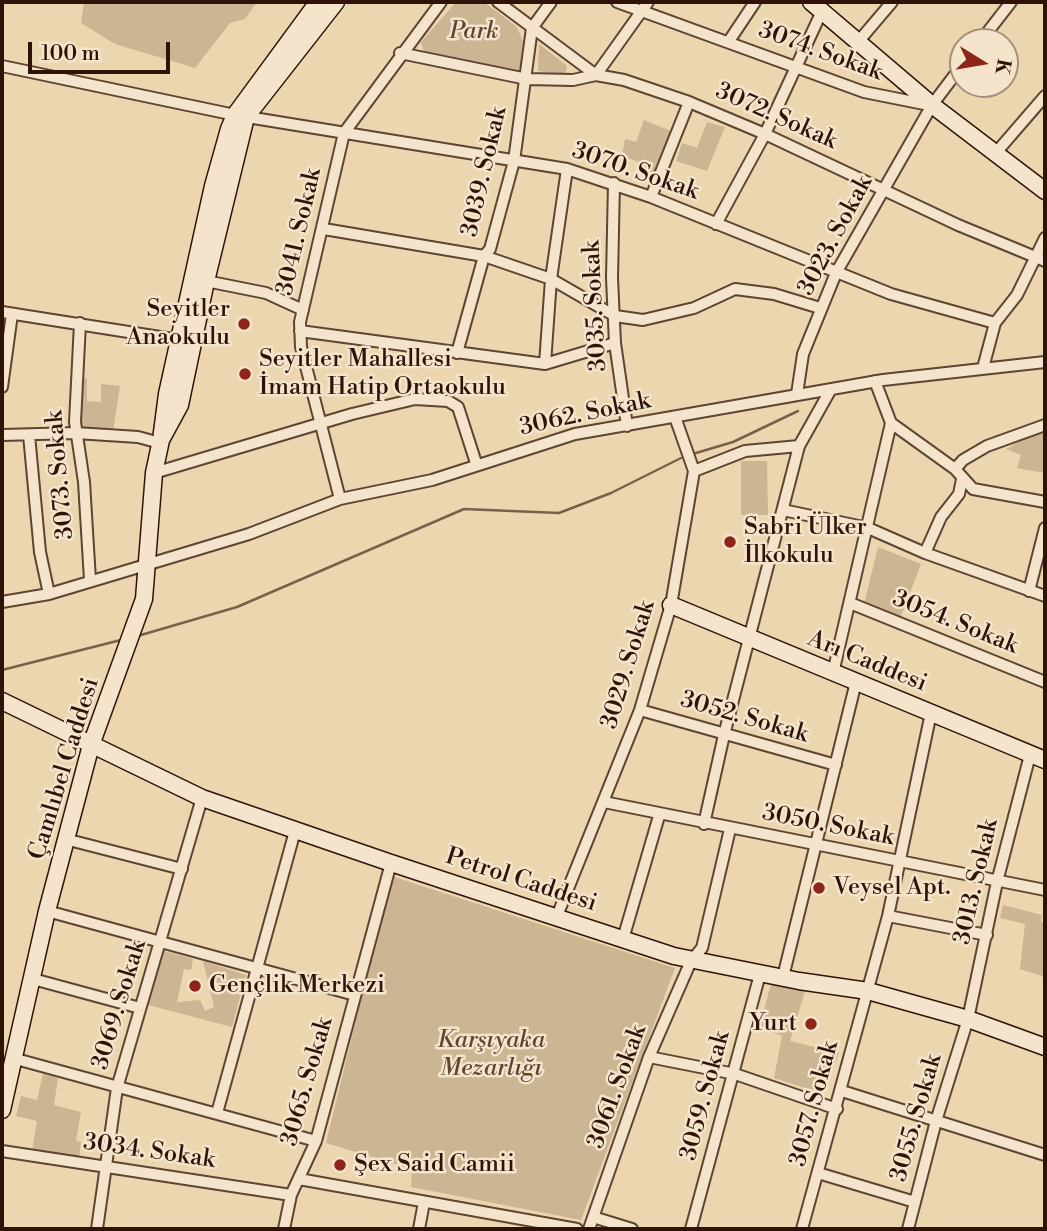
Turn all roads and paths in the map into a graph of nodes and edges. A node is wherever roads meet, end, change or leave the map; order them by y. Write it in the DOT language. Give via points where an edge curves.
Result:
graph roads {
  1 [pos="318,2"];
  2 [pos="336,2"];
  3 [pos="441,2"];
  4 [pos="498,2"];
  5 [pos="551,2"];
  6 [pos="617,2"];
  7 [pos="648,2"];
  8 [pos="755,2"];
  9 [pos="892,2"];
  10 [pos="1011,2"];
  11 [pos="816,6"];
  12 [pos="640,12"];
  13 [pos="532,28"];
  14 [pos="991,28"];
  15 [pos="729,41"];
  16 [pos="858,42"];
  17 [pos="400,53"];
  18 [pos="794,64"];
  19 [pos="2,66"];
  20 [pos="596,75"];
  21 [pos="527,79"];
  22 [pos="949,83"];
  23 [pos="1045,96"];
  24 [pos="689,102"];
  25 [pos="932,105"];
  26 [pos="240,116"];
  27 [pos="344,133"];
  28 [pos="765,134"];
  29 [pos="994,155"];
  30 [pos="514,162"];
  31 [pos="567,169"];
  32 [pos="614,183"];
  33 [pos="884,188"];
  34 [pos="1045,191"];
  35 [pos="651,197"];
  36 [pos="716,224"];
  37 [pos="324,229"];
  38 [pos="1045,238"];
  39 [pos="484,257"];
  40 [pos="1041,259"];
  41 [pos="836,273"];
  42 [pos="551,279"];
  43 [pos="206,281"];
  44 [pos="820,308"];
  45 [pos="303,310"];
  46 [pos="7,313"];
  47 [pos="615,316"];
  48 [pos="80,323"];
  49 [pos="995,323"];
  50 [pos="300,331"];
  51 [pos="179,340"];
  52 [pos="615,343"];
  53 [pos="457,353"];
  54 [pos="1045,362"];
  55 [pos="545,364"];
  56 [pos="983,368"];
  57 [pos="875,381"];
  58 [pos="2,387"];
  59 [pos="831,389"];
  60 [pos="797,394"];
  61 [pos="675,417"];
  62 [pos="891,423"];
  63 [pos="320,424"];
  64 [pos="1045,425"];
  65 [pos="627,426"];
  66 [pos="76,433"];
  67 [pos="2,435"];
  68 [pos="29,435"];
  69 [pos="160,442"];
  70 [pos="799,446"];
  71 [pos="476,463"];
  72 [pos="955,469"];
  73 [pos="694,471"];
  74 [pos="154,473"];
  75 [pos="962,479"];
  76 [pos="340,499"];
  77 [pos="1045,502"];
  78 [pos="783,510"];
  79 [pos="868,528"];
  80 [pos="1045,528"];
  81 [pos="925,553"];
  82 [pos="147,564"];
  83 [pos="90,580"];
  84 [pos="1029,591"];
  85 [pos="49,594"];
  86 [pos="1045,596"];
  87 [pos="2,602"];
  88 [pos="850,603"];
  89 [pos="671,605"];
  90 [pos="748,639"];
  91 [pos="833,673"];
  92 [pos="856,682"];
  93 [pos="1045,682"];
  94 [pos="2,701"];
  95 [pos="640,710"];
  96 [pos="931,713"];
  97 [pos="724,735"];
  98 [pos="92,745"];
  99 [pos="1038,758"];
  100 [pos="836,765"];
  101 [pos="202,798"];
  102 [pos="604,802"];
  103 [pos="659,816"];
  104 [pos="705,824"];
  105 [pos="730,829"];
  106 [pos="295,831"];
  107 [pos="65,839"];
  108 [pos="815,845"];
  109 [pos="900,861"];
  110 [pos="391,863"];
  111 [pos="182,869"];
  112 [pos="997,882"];
  113 [pos="1045,890"];
  114 [pos="47,911"];
  115 [pos="557,916"];
  116 [pos="888,916"];
  117 [pos="986,935"];
  118 [pos="623,939"];
  119 [pos="160,944"];
  120 [pos="691,961"];
  121 [pos="255,969"];
  122 [pos="760,974"];
  123 [pos="33,978"];
  124 [pos="783,978"];
  125 [pos="868,990"];
  126 [pos="355,995"];
  127 [pos="140,1008"];
  128 [pos="968,1019"];
  129 [pos="1045,1047"];
  130 [pos="649,1057"];
  131 [pos="16,1059"];
  132 [pos="735,1074"];
  133 [pos="117,1088"];
  134 [pos="842,1091"];
  135 [pos="837,1109"];
  136 [pos="2,1110"];
  137 [pos="217,1113"];
  138 [pos="936,1121"];
  139 [pos="316,1141"];
  140 [pos="2,1151"];
  141 [pos="1045,1155"];
  142 [pos="105,1167"];
  143 [pos="818,1173"];
  144 [pos="299,1179"];
  145 [pos="291,1195"];
  146 [pos="424,1202"];
  147 [pos="915,1202"];
  148 [pos="593,1217"];
  149 [pos="97,1229"];
  150 [pos="284,1229"];
  151 [pos="419,1229"];
  152 [pos="577,1229"];
  153 [pos="589,1229"];
  154 [pos="632,1229"];
  155 [pos="691,1229"];
  156 [pos="802,1229"];
  157 [pos="908,1229"];
  1 -- 26 [label="street, Çamlıbel Caddesi"];
  2 -- 26 [label="street, Çamlıbel Caddesi"];
  3 -- 17 [label="street, 3041. Sokak"];
  4 -- 13 [label="street, 3072. Sokak"];
  5 -- 13 [label="street"];
  6 -- 12 [label="street, 3074. Sokak"];
  7 -- 12 [label="street"];
  8 -- 15 [label="street"];
  9 -- 16 [label="street"];
  10 -- 14 [label="street"];
  11 -- 16 [label="street"];
  11 -- 18 [label="street"];
  12 -- 15 [label="street, 3074. Sokak"];
  12 -- 20 [label="street"];
  13 -- 20 [label="street, 3072. Sokak"];
  13 -- 21 [label="street, 3039. Sokak"];
  15 -- 18 [label="street, 3074. Sokak"];
  16 -- 25 [label="street"];
  17 -- 21 [label="street"];
  17 -- 27 [label="street, 3041. Sokak"];
  18 -- 25 [label="street, 3074. Sokak" via="864,92"];
  18 -- 28 [label="street"];
  19 -- 26 [label="street, 3070. Sokak"];
  20 -- 21 [label="street" via="573,80"];
  20 -- 24 [label="street, 3072. Sokak"];
  21 -- 30 [label="street, 3039. Sokak"];
  22 -- 25 [label="street, 3023. Sokak"];
  23 -- 29 [label="street"];
  24 -- 28 [label="street, 3072. Sokak"];
  24 -- 35 [label="street"];
  25 -- 29 [label="street"];
  25 -- 33 [label="street, 3023. Sokak"];
  26 -- 27 [label="street, 3070. Sokak"];
  26 -- 43 [label="street, Çamlıbel Caddesi"];
  26 -- 51 [label="street, Çamlıbel Caddesi" via="213,186"];
  27 -- 30 [label="street, 3070. Sokak"];
  27 -- 37 [label="street, 3041. Sokak"];
  28 -- 33 [label="street, 3072. Sokak"];
  28 -- 36 [label="street"];
  29 -- 34 [label="street"];
  30 -- 31 [label="street, 3070. Sokak"];
  30 -- 39 [label="street, 3039. Sokak"];
  31 -- 32 [label="street, 3070. Sokak"];
  31 -- 42 [label="street"];
  32 -- 35 [label="street, 3070. Sokak"];
  32 -- 47 [label="street, 3035. Sokak"];
  33 -- 40 [label="street, 3072. Sokak"];
  33 -- 41 [label="street, 3023. Sokak"];
  35 -- 36 [label="street, 3070. Sokak"];
  36 -- 41 [label="street, 3070. Sokak"];
  37 -- 39 [label="street"];
  37 -- 45 [label="street, 3041. Sokak"];
  38 -- 40 [label="street"];
  39 -- 42 [label="street"];
  39 -- 53 [label="street, 3039. Sokak"];
  40 -- 49 [label="street"];
  41 -- 44 [label="street, 3023. Sokak"];
  41 -- 49 [label="street, 3070. Sokak" via="891,294"];
  42 -- 47 [label="street"];
  42 -- 55 [label="street"];
  43 -- 45 [label="street" via="266,293"];
  43 -- 69 [label="street, Çamlıbel Caddesi" via="180,405"];
  44 -- 47 [label="street" via="774,294 735,289 670,315 643,320"];
  44 -- 60 [label="street, 3023. Sokak" via="803,354"];
  45 -- 50 [label="street, 3041. Sokak"];
  46 -- 48 [label="street"];
  46 -- 58 [label="street"];
  47 -- 52 [label="street, 3035. Sokak"];
  48 -- 51 [label="street"];
  48 -- 66 [label="street, 3073. Sokak"];
  49 -- 56 [label="street"];
  50 -- 53 [label="street"];
  50 -- 63 [label="street, 3041. Sokak"];
  51 -- 69 [label="street, Çamlıbel Caddesi"];
  52 -- 55 [label="street"];
  52 -- 65 [label="street, 3035. Sokak"];
  53 -- 55 [label="street"];
  54 -- 56 [label="street, 3062. Sokak"];
  56 -- 57 [label="street, 3062. Sokak"];
  57 -- 59 [label="street, 3062. Sokak"];
  57 -- 62 [label="street"];
  59 -- 60 [label="street, 3062. Sokak"];
  59 -- 70 [label="street"];
  60 -- 61 [label="street, 3062. Sokak"];
  61 -- 65 [label="street, 3062. Sokak"];
  61 -- 73 [label="street, 3029. Sokak"];
  62 -- 72 [label="street"];
  62 -- 79 [label="street"];
  63 -- 71 [label="street" via="415,399 448,401 458,407"];
  63 -- 74 [label="street"];
  63 -- 76 [label="street, 3041. Sokak"];
  64 -- 72 [label="street" via="987,446"];
  65 -- 71 [label="street, 3062. Sokak" via="575,435"];
  66 -- 68 [label="street"];
  66 -- 69 [label="street"];
  66 -- 83 [label="street, 3073. Sokak"];
  67 -- 68 [label="street"];
  68 -- 85 [label="street" via="40,552"];
  69 -- 74 [label="street, Çamlıbel Caddesi"];
  70 -- 73 [label="street" via="744,451"];
  70 -- 78 [label="street"];
  71 -- 76 [label="street, 3062. Sokak" via="432,480"];
  72 -- 75 [label="street"];
  73 -- 89 [label="street, 3029. Sokak"];
  74 -- 82 [label="street, Çamlıbel Caddesi"];
  75 -- 77 [label="street" via="973,489"];
  75 -- 81 [label="street" via="959,494 941,517"];
  76 -- 82 [label="street, 3062. Sokak" via="249,534"];
  78 -- 79 [label="street"];
  78 -- 90 [label="street"];
  79 -- 81 [label="street"];
  79 -- 88 [label="street"];
  80 -- 84 [label="street"];
  81 -- 84 [label="street"];
  82 -- 83 [label="street, 3062. Sokak"];
  82 -- 98 [label="street, Çamlıbel Caddesi" via="144,599"];
  83 -- 85 [label="street, 3062. Sokak"];
  84 -- 86 [label="street"];
  85 -- 87 [label="street, 3062. Sokak"];
  88 -- 91 [label="street"];
  88 -- 93 [label="street, 3054. Sokak"];
  89 -- 90 [label="street, Arı Caddesi"];
  89 -- 95 [label="street, 3029. Sokak"];
  90 -- 91 [label="street, Arı Caddesi"];
  90 -- 97 [label="street"];
  91 -- 92 [label="street, Arı Caddesi"];
  92 -- 96 [label="street, Arı Caddesi"];
  92 -- 100 [label="street"];
  94 -- 98 [label="street, Petrol Caddesi"];
  95 -- 97 [label="street, 3052. Sokak"];
  95 -- 102 [label="street, 3029. Sokak"];
  96 -- 99 [label="street, Arı Caddesi"];
  96 -- 109 [label="street, 3057. Sokak"];
  97 -- 100 [label="street, 3052. Sokak"];
  97 -- 104 [label="street"];
  98 -- 101 [label="street, Petrol Caddesi"];
  98 -- 107 [label="street, Çamlıbel Caddesi"];
  99 -- 112 [label="street, 3013. Sokak"];
  100 -- 108 [label="street"];
  101 -- 106 [label="street, Petrol Caddesi"];
  101 -- 111 [label="street, 3069. Sokak"];
  102 -- 103 [label="street, 3050. Sokak"];
  102 -- 115 [label="street, 3029. Sokak"];
  103 -- 104 [label="street, 3050. Sokak"];
  103 -- 118 [label="street"];
  104 -- 105 [label="street, 3050. Sokak"];
  105 -- 108 [label="street, 3050. Sokak"];
  105 -- 120 [label="street, 3061. Sokak" via="702,948"];
  106 -- 110 [label="street, Petrol Caddesi"];
  106 -- 121 [label="street"];
  107 -- 111 [label="street"];
  107 -- 114 [label="street, Çamlıbel Caddesi"];
  108 -- 109 [label="street, 3050. Sokak"];
  108 -- 124 [label="street"];
  109 -- 112 [label="street, 3050. Sokak"];
  109 -- 116 [label="street, 3057. Sokak"];
  110 -- 115 [label="street, Petrol Caddesi"];
  110 -- 126 [label="street, 3065. Sokak"];
  111 -- 119 [label="street, 3069. Sokak"];
  112 -- 113 [label="street, 3050. Sokak"];
  112 -- 117 [label="street, 3013. Sokak"];
  114 -- 119 [label="street"];
  114 -- 123 [label="street, Çamlıbel Caddesi"];
  115 -- 118 [label="street, Petrol Caddesi"];
  116 -- 117 [label="street"];
  116 -- 125 [label="street, 3057. Sokak"];
  117 -- 128 [label="street, 3013. Sokak"];
  118 -- 120 [label="street, Petrol Caddesi"];
  119 -- 121 [label="street"];
  119 -- 127 [label="street, 3069. Sokak"];
  120 -- 122 [label="street, Petrol Caddesi"];
  120 -- 130 [label="street, 3061. Sokak"];
  121 -- 126 [label="street"];
  121 -- 137 [label="street"];
  122 -- 124 [label="street, Petrol Caddesi"];
  122 -- 132 [label="street, 3059. Sokak"];
  123 -- 127 [label="street"];
  123 -- 131 [label="street, Çamlıbel Caddesi"];
  124 -- 125 [label="street, Petrol Caddesi"];
  125 -- 128 [label="street, Petrol Caddesi"];
  125 -- 134 [label="street, 3057. Sokak"];
  126 -- 139 [label="street, 3065. Sokak"];
  127 -- 133 [label="street, 3069. Sokak"];
  128 -- 129 [label="street, Petrol Caddesi"];
  128 -- 138 [label="street, 3055. Sokak"];
  130 -- 132 [label="street"];
  130 -- 148 [label="street, 3061. Sokak"];
  131 -- 133 [label="street"];
  131 -- 136 [label="street, Çamlıbel Caddesi"];
  132 -- 135 [label="street"];
  132 -- 155 [label="street, 3059. Sokak"];
  133 -- 137 [label="street"];
  133 -- 142 [label="street, 3069. Sokak"];
  134 -- 135 [label="street, 3057. Sokak"];
  134 -- 138 [label="street"];
  135 -- 143 [label="street, 3057. Sokak"];
  137 -- 139 [label="street"];
  138 -- 141 [label="street"];
  138 -- 147 [label="street, 3055. Sokak"];
  139 -- 144 [label="street, 3065. Sokak"];
  140 -- 142 [label="street, 3034. Sokak"];
  142 -- 145 [label="street, 3034. Sokak"];
  142 -- 149 [label="street, 3069. Sokak"];
  143 -- 147 [label="street"];
  143 -- 156 [label="street, 3057. Sokak"];
  144 -- 145 [label="street, 3065. Sokak"];
  144 -- 146 [label="street"];
  145 -- 150 [label="street, 3065. Sokak"];
  146 -- 151 [label="street"];
  146 -- 152 [label="street"];
  147 -- 157 [label="street, 3055. Sokak"];
  148 -- 153 [label="street, 3061. Sokak"];
  148 -- 154 [label="street"];
}
